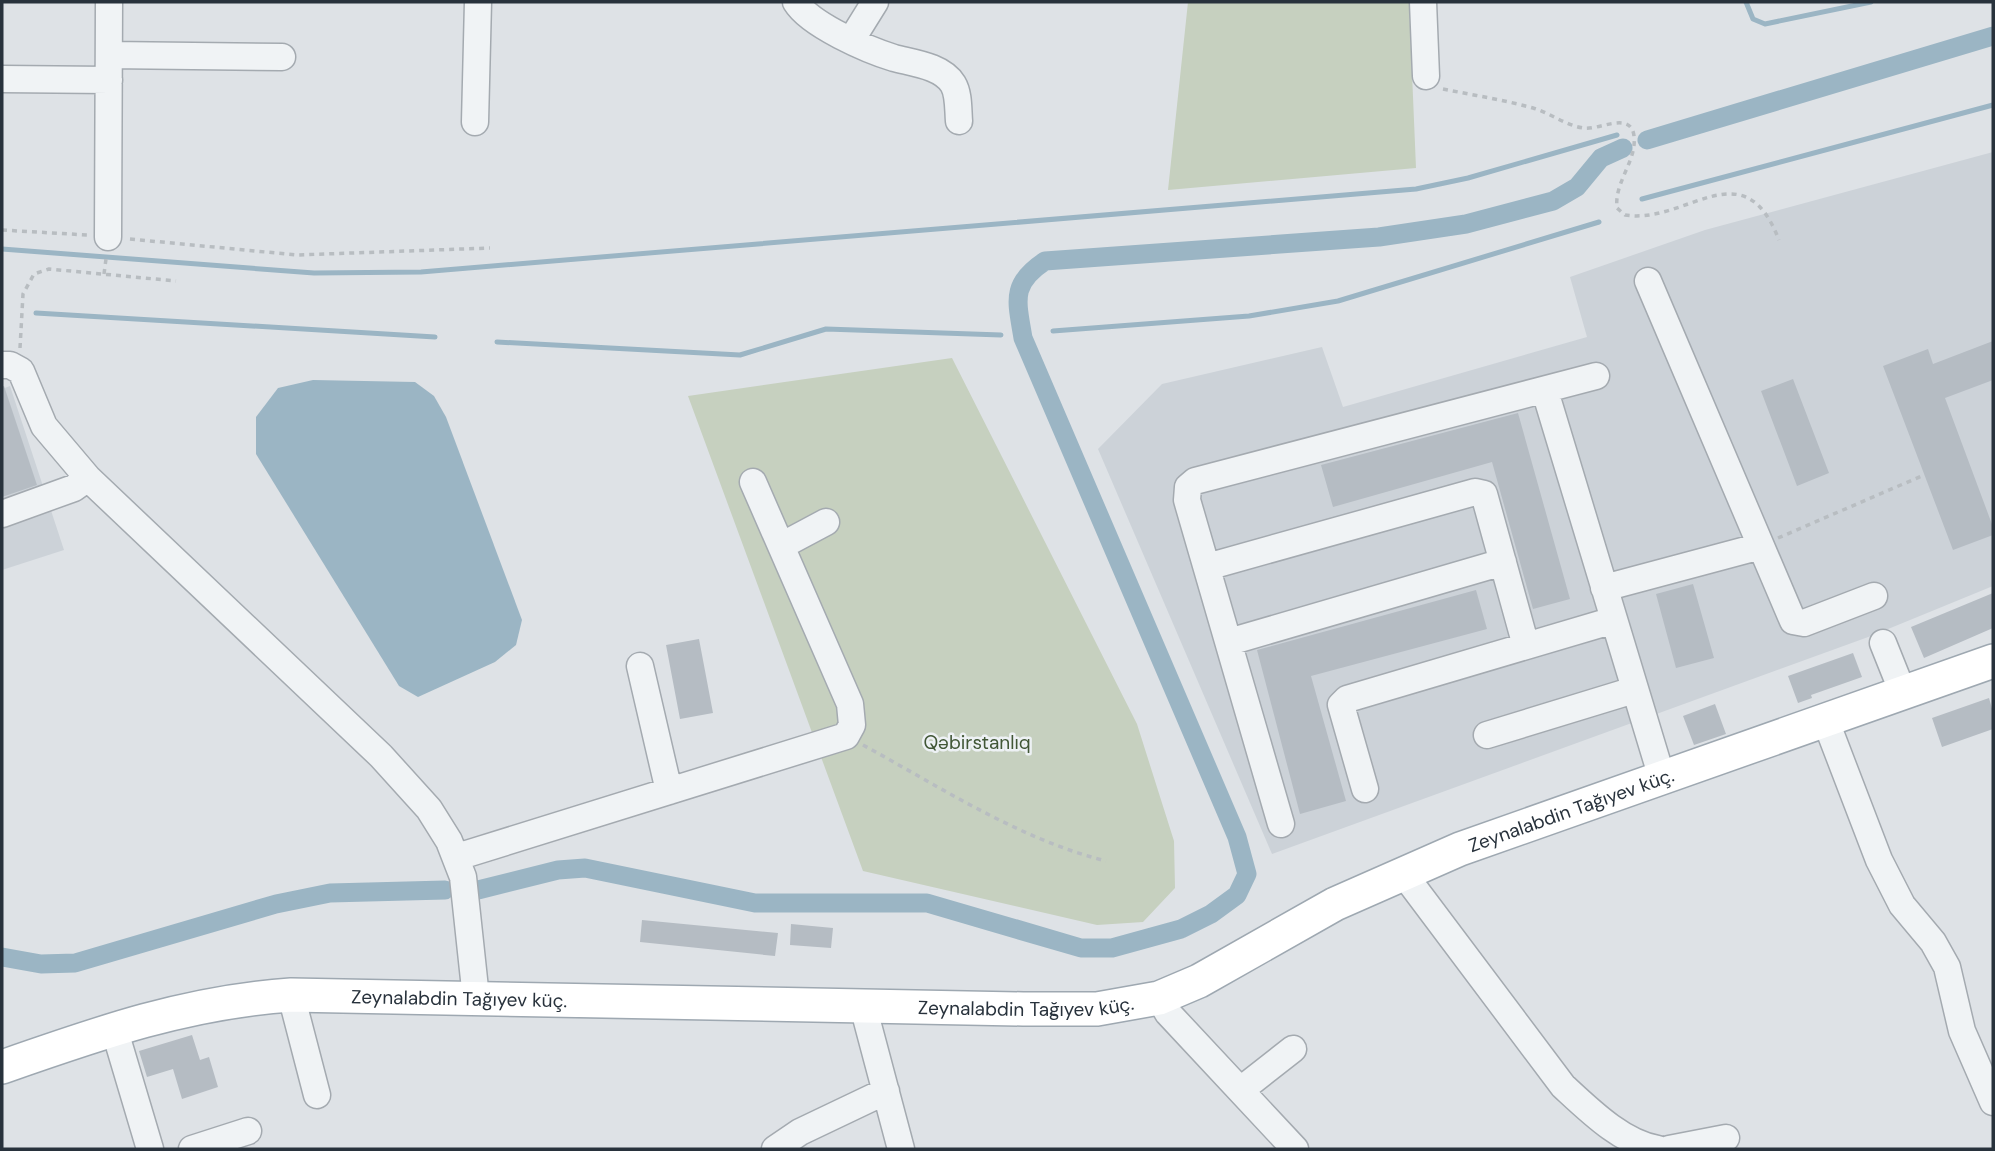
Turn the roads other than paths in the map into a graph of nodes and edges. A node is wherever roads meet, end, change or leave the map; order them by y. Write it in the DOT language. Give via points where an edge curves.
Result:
graph roads {
  1 [pos="109,2"];
  2 [pos="478,2"];
  3 [pos="796,2"];
  4 [pos="876,2"];
  5 [pos="1423,2"];
  6 [pos="852,39"];
  7 [pos="282,57"];
  8 [pos="109,68"];
  9 [pos="1426,76"];
  10 [pos="2,79"];
  11 [pos="959,121"];
  12 [pos="475,122"];
  13 [pos="108,237"];
  14 [pos="1648,281"];
  15 [pos="11,368"];
  16 [pos="1596,376"];
  17 [pos="1545,391"];
  18 [pos="88,478"];
  19 [pos="753,482"];
  20 [pos="2,514"];
  21 [pos="825,522"];
  22 [pos="1760,545"];
  23 [pos="781,546"];
  24 [pos="1503,562"];
  25 [pos="1207,566"];
  26 [pos="1604,589"];
  27 [pos="1874,596"];
  28 [pos="1614,620"];
  29 [pos="1228,642"];
  30 [pos="1883,643"];
  31 [pos="1526,646"];
  32 [pos="1993,662"];
  33 [pos="640,666"];
  34 [pos="1634,690"];
  35 [pos="1903,693"];
  36 [pos="1825,719"];
  37 [pos="1487,735"];
  38 [pos="1662,778"];
  39 [pos="1364,789"];
  40 [pos="669,791"];
  41 [pos="1281,824"];
  42 [pos="457,857"];
  43 [pos="1403,873"];
  44 [pos="291,995"];
  45 [pos="476,998"];
  46 [pos="1159,999"];
  47 [pos="863,1006"];
  48 [pos="114,1028"];
  49 [pos="1293,1049"];
  50 [pos="2,1067"];
  51 [pos="1242,1089"];
  52 [pos="886,1091"];
  53 [pos="317,1095"];
  54 [pos="1993,1102"];
  55 [pos="248,1131"];
  56 [pos="1727,1138"];
  57 [pos="150,1149"];
  58 [pos="192,1149"];
  59 [pos="775,1149"];
  60 [pos="901,1149"];
  61 [pos="1295,1149"];
  62 [pos="1658,1149"];
  63 [pos="1669,1149"];
  1 -- 8 [label="street"];
  2 -- 12 [label="street"];
  3 -- 6 [label="street" via="810,18"];
  4 -- 6 [label="street"];
  5 -- 9 [label="street"];
  6 -- 11 [label="street" via="942,72 957,93"];
  7 -- 8 [label="street"];
  8 -- 10 [label="street"];
  8 -- 13 [label="street"];
  14 -- 22 [label="street"];
  15 -- 18 [label="street" via="44,426"];
  16 -- 17 [label="street"];
  17 -- 25 [label="street" via="1195,481 1188,487 1187,500"];
  17 -- 26 [label="street"];
  18 -- 20 [label="street" via="74,488"];
  18 -- 42 [label="street" via="381,755 429,809"];
  19 -- 23 [label="street"];
  21 -- 23 [label="street"];
  22 -- 26 [label="street"];
  22 -- 27 [label="street" via="1793,621 1804,624"];
  23 -- 40 [label="street" via="849,704 852,725 846,736"];
  24 -- 25 [label="street" via="1484,494 1475,492"];
  24 -- 29 [label="street"];
  24 -- 31 [label="street"];
  25 -- 29 [label="street"];
  26 -- 28 [label="street"];
  28 -- 31 [label="street"];
  28 -- 34 [label="street"];
  29 -- 41 [label="street"];
  30 -- 35 [label="street"];
  31 -- 39 [label="street" via="1347,699 1341,705"];
  32 -- 35 [label="main road, Zeynalabdin Tağıyev küç."];
  33 -- 40 [label="street"];
  34 -- 37 [label="street"];
  34 -- 38 [label="street"];
  35 -- 36 [label="main road, Zeynalabdin Tağıyev küç."];
  36 -- 38 [label="main road, Zeynalabdin Tağıyev küç."];
  36 -- 54 [label="street" via="1902,905 1947,967 1962,1031"];
  38 -- 43 [label="main road, Zeynalabdin Tağıyev küç."];
  40 -- 42 [label="street"];
  42 -- 45 [label="street"];
  43 -- 46 [label="main road, Zeynalabdin Tağıyev küç." via="1335,904"];
  43 -- 62 [label="street" via="1563,1086 1643,1147"];
  44 -- 45 [label="main road, Zeynalabdin Tağıyev küç."];
  44 -- 48 [label="main road, Zeynalabdin Tağıyev küç." via="212,1003"];
  44 -- 53 [label="street"];
  45 -- 47 [label="main road, Zeynalabdin Tağıyev küç."];
  46 -- 47 [label="main road, Zeynalabdin Tağıyev küç." via="1097,1009"];
  46 -- 51 [label="street"];
  47 -- 52 [label="street"];
  48 -- 50 [label="main road, Zeynalabdin Tağıyev küç."];
  48 -- 57 [label="street"];
  49 -- 51 [label="street"];
  51 -- 61 [label="street"];
  52 -- 59 [label="street"];
  52 -- 60 [label="street"];
  55 -- 58 [label="street"];
  56 -- 63 [label="street"];
}
